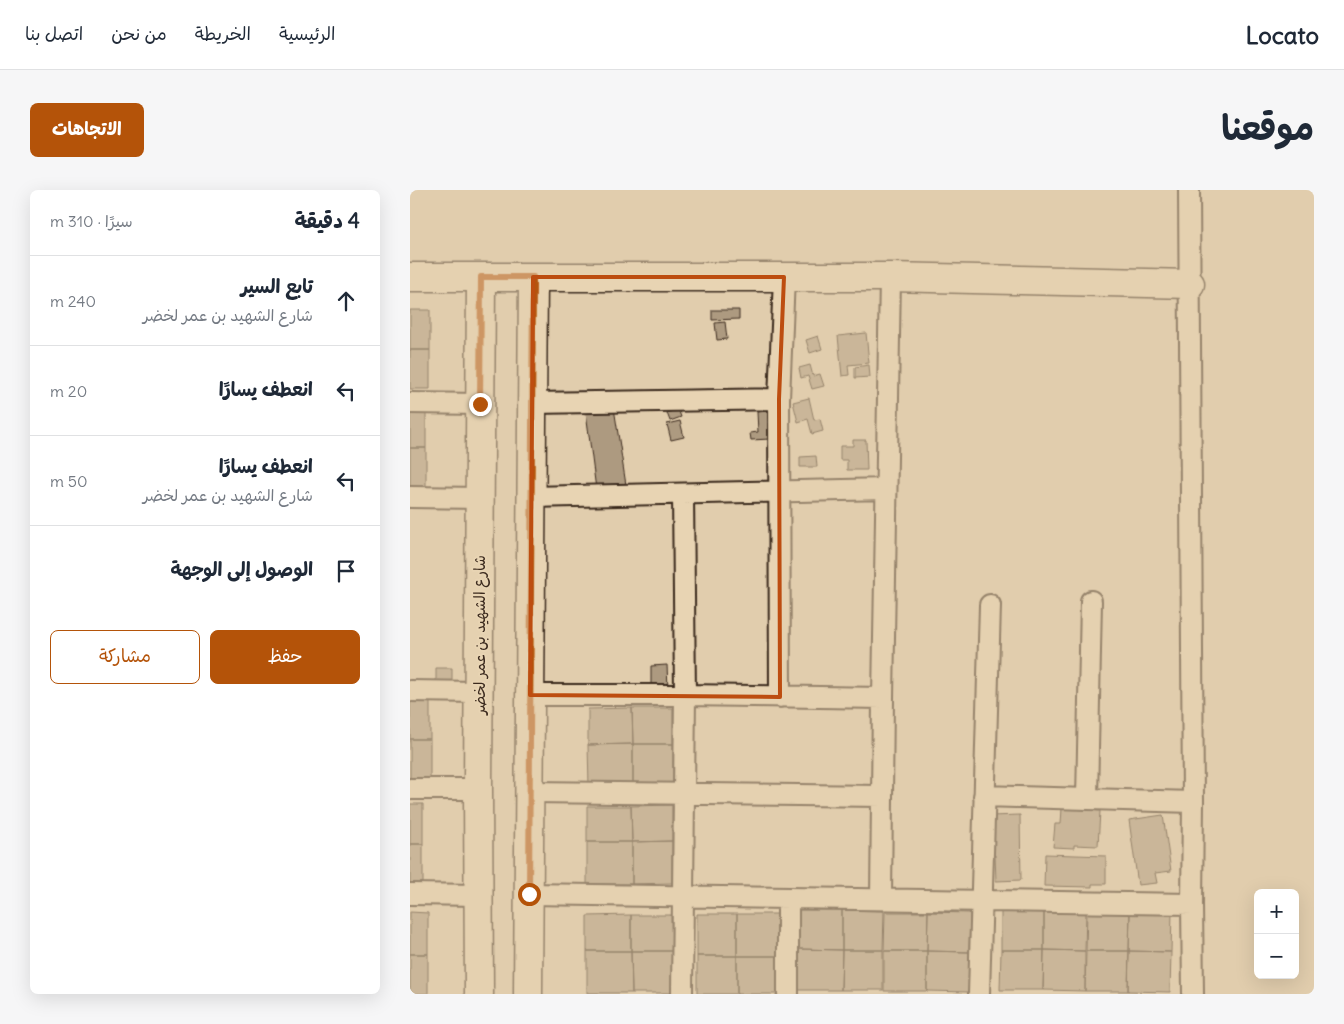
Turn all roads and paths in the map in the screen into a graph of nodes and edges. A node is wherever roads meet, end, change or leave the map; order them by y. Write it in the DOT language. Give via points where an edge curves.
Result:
graph roads {
  1 [pos="1189,190"];
  2 [pos="410,276"];
  3 [pos="481,277"];
  4 [pos="533,277"];
  5 [pos="784,277"];
  6 [pos="890,277"];
  7 [pos="1190,284"];
  8 [pos="780,399"];
  9 [pos="410,403"];
  10 [pos="532,403"];
  11 [pos="480,404"];
  12 [pos="886,489"];
  13 [pos="780,491"];
  14 [pos="683,494"];
  15 [pos="410,497"];
  16 [pos="531,497"];
  17 [pos="480,498"];
  18 [pos="1091,600"];
  19 [pos="990,605"];
  20 [pos="410,691"];
  21 [pos="479,692"];
  22 [pos="530,695"];
  23 [pos="685,695"];
  24 [pos="780,697"];
  25 [pos="883,698"];
  26 [pos="410,789"];
  27 [pos="478,789"];
  28 [pos="530,792"];
  29 [pos="683,795"];
  30 [pos="882,796"];
  31 [pos="984,796"];
  32 [pos="1087,799"];
  33 [pos="1193,802"];
  34 [pos="410,894"];
  35 [pos="479,894"];
  36 [pos="529,894"];
  37 [pos="683,897"];
  38 [pos="788,898"];
  39 [pos="881,899"];
  40 [pos="981,900"];
  41 [pos="1192,904"];
  42 [pos="479,994"];
  43 [pos="528,994"];
  44 [pos="682,994"];
  45 [pos="788,994"];
  46 [pos="979,994"];
  47 [pos="1193,994"];
  1 -- 7 [label="street"];
  2 -- 3 [label="main road"];
  3 -- 4 [label="main road"];
  3 -- 11 [label="main road, شارع الشهيد بن عمر لخضر"];
  4 -- 5 [label="main road"];
  4 -- 10 [label="main road"];
  5 -- 6 [label="main road"];
  5 -- 8 [label="street"];
  6 -- 7 [label="main road"];
  6 -- 12 [label="street"];
  7 -- 33 [label="street"];
  8 -- 10 [label="street"];
  8 -- 13 [label="street"];
  9 -- 11 [label="street"];
  10 -- 16 [label="main road"];
  11 -- 17 [label="main road, شارع الشهيد بن عمر لخضر"];
  12 -- 13 [label="street"];
  12 -- 25 [label="street"];
  13 -- 14 [label="street"];
  13 -- 24 [label="street"];
  14 -- 16 [label="street"];
  14 -- 23 [label="street"];
  15 -- 17 [label="street"];
  16 -- 22 [label="main road"];
  17 -- 21 [label="main road, شارع الشهيد بن عمر لخضر"];
  18 -- 32 [label="street"];
  19 -- 31 [label="street"];
  20 -- 21 [label="street"];
  21 -- 27 [label="main road, شارع الشهيد بن عمر لخضر"];
  22 -- 23 [label="street"];
  22 -- 28 [label="main road"];
  23 -- 24 [label="street"];
  23 -- 29 [label="street"];
  24 -- 25 [label="street"];
  25 -- 30 [label="street"];
  26 -- 27 [label="street"];
  27 -- 35 [label="main road, شارع الشهيد بن عمر لخضر"];
  28 -- 29 [label="street"];
  28 -- 36 [label="main road"];
  29 -- 30 [label="street"];
  29 -- 37 [label="street"];
  30 -- 39 [label="street"];
  31 -- 32 [label="street"];
  31 -- 40 [label="street"];
  32 -- 33 [label="street"];
  33 -- 41 [label="street"];
  34 -- 35 [label="street"];
  35 -- 42 [label="main road, شارع الشهيد بن عمر لخضر"];
  36 -- 37 [label="street"];
  36 -- 43 [label="main road"];
  37 -- 38 [label="street"];
  37 -- 44 [label="street"];
  38 -- 39 [label="street"];
  38 -- 45 [label="street"];
  39 -- 40 [label="street"];
  40 -- 41 [label="street"];
  40 -- 46 [label="street"];
  41 -- 47 [label="street"];
}
